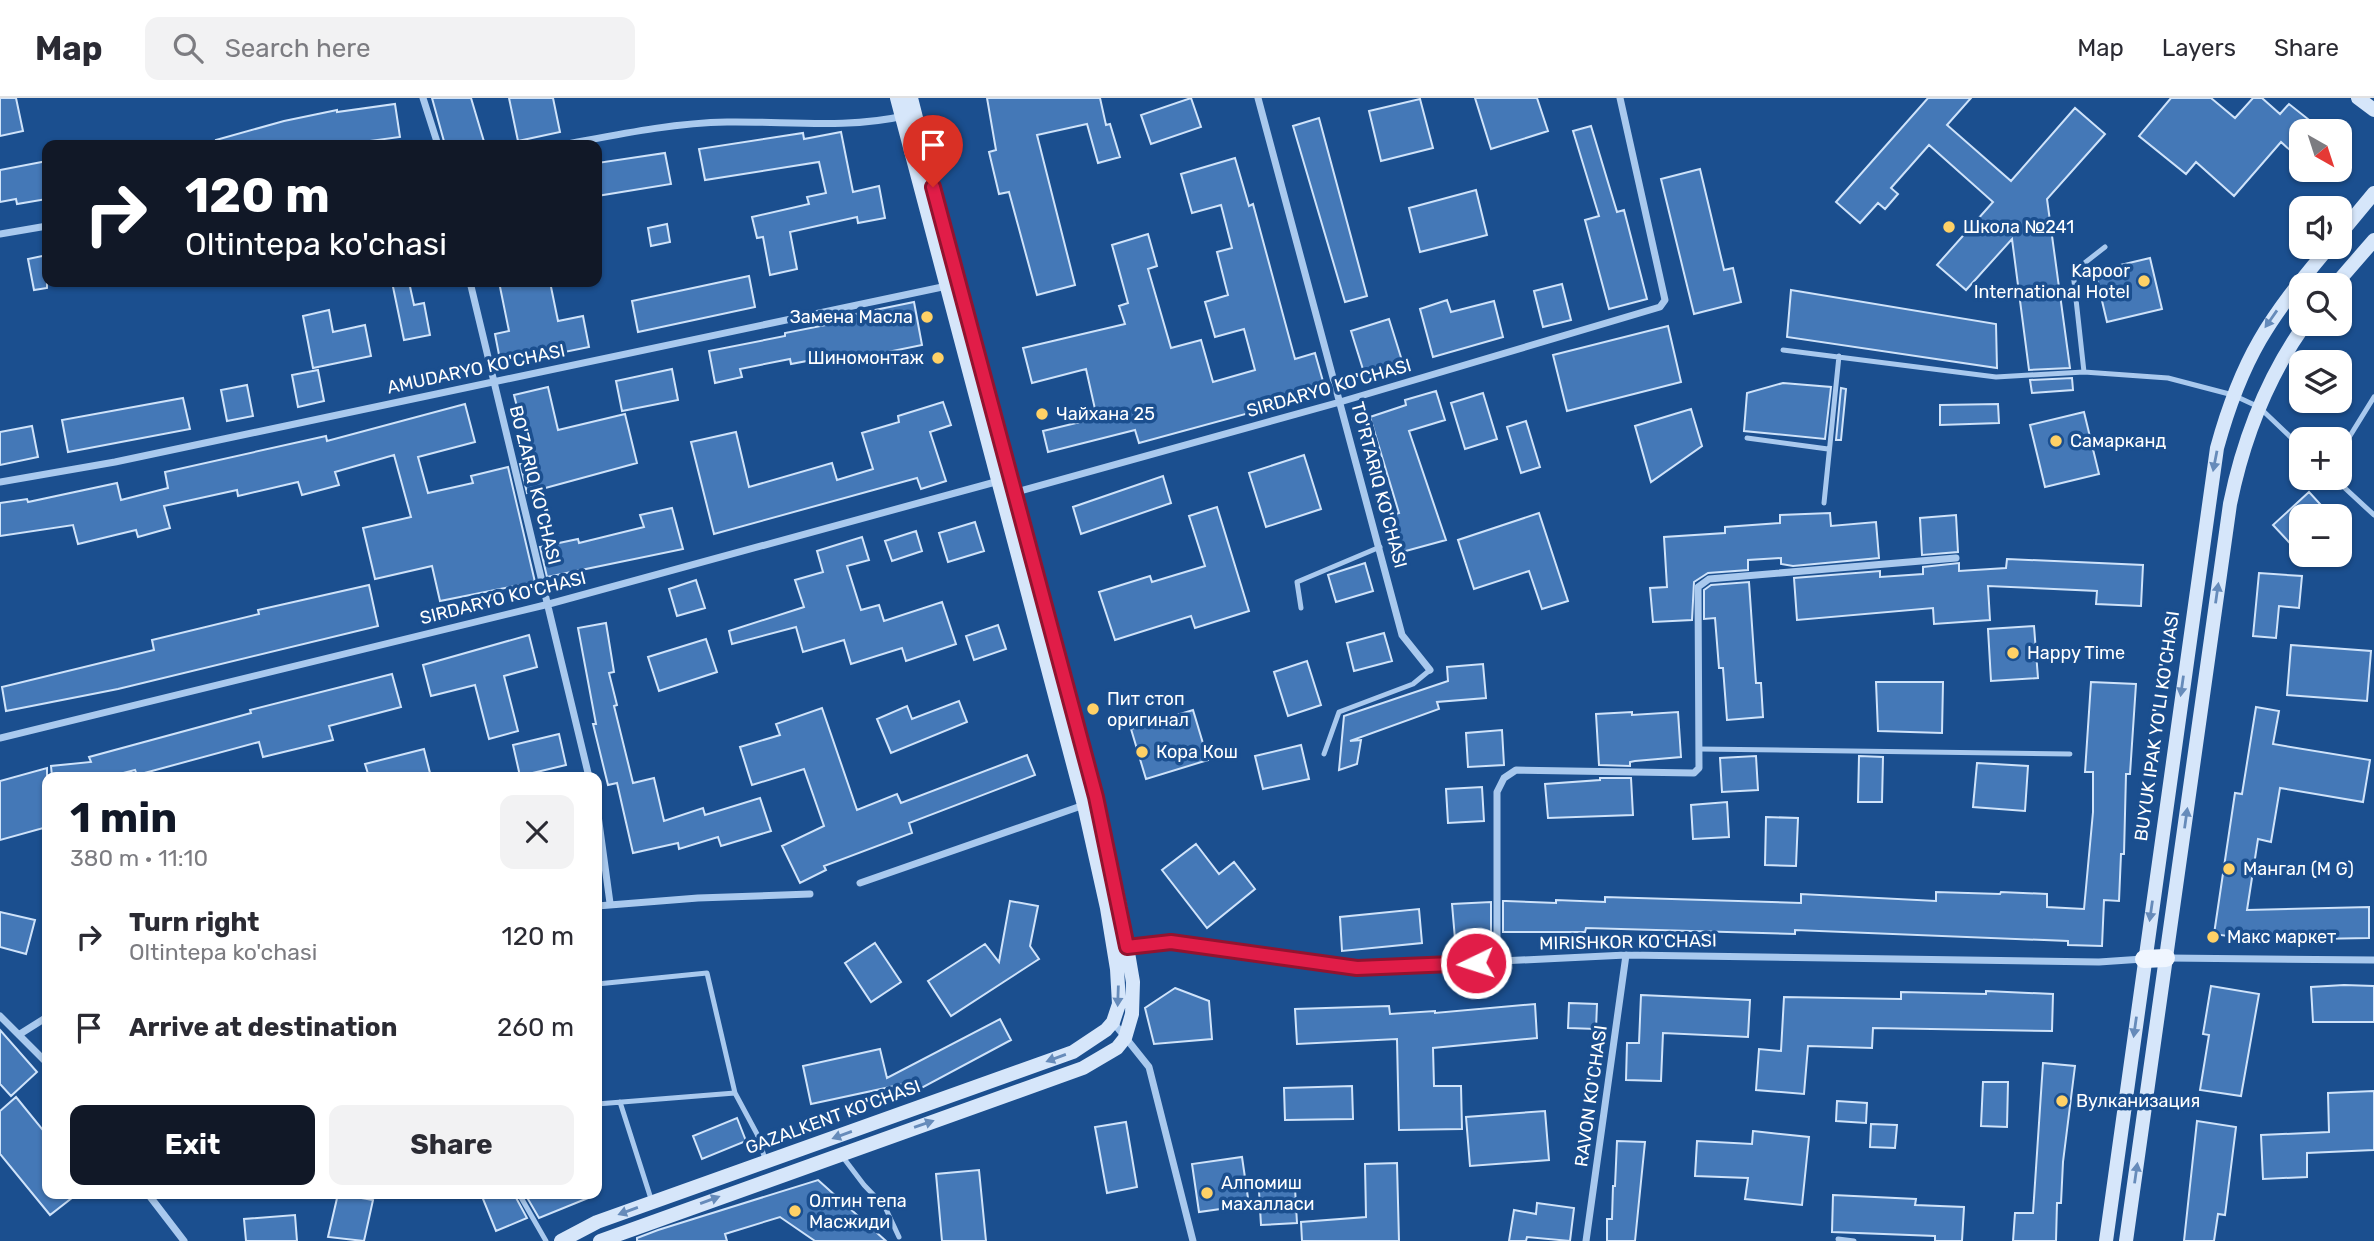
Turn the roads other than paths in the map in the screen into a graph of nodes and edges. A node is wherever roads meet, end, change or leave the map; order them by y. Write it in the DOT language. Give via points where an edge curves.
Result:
graph roads {
  1 [pos="423,98"];
  2 [pos="897,98"];
  3 [pos="911,98"];
  4 [pos="1258,98"];
  5 [pos="1619,98"];
  6 [pos="2358,98"];
  7 [pos="2374,110"];
  8 [pos="909,115"];
  9 [pos="437,140"];
  10 [pos="588,140"];
  11 [pos="2374,193"];
  12 [pos="2352,220"];
  13 [pos="42,227"];
  14 [pos="0,234"];
  15 [pos="2374,240"];
  16 [pos="2105,247"];
  17 [pos="2319,259"];
  18 [pos="2345,273"];
  19 [pos="952,285"];
  20 [pos="471,287"];
  21 [pos="2297,336"];
  22 [pos="1783,350"];
  23 [pos="1839,356"];
  24 [pos="2084,372"];
  25 [pos="492,382"];
  26 [pos="2233,395"];
  27 [pos="2374,397"];
  28 [pos="1340,402"];
  29 [pos="2259,407"];
  30 [pos="2352,433"];
  31 [pos="2289,436"];
  32 [pos="1747,438"];
  33 [pos="1828,449"];
  34 [pos="0,482"];
  35 [pos="1006,487"];
  36 [pos="2347,490"];
  37 [pos="1824,503"];
  38 [pos="2374,515"];
  39 [pos="1380,547"];
  40 [pos="1956,558"];
  41 [pos="549,604"];
  42 [pos="1301,608"];
  43 [pos="1430,670"];
  44 [pos="0,738"];
  45 [pos="1699,749"];
  46 [pos="1324,754"];
  47 [pos="2070,754"];
  48 [pos="588,772"];
  49 [pos="1090,801"];
  50 [pos="602,845"];
  51 [pos="860,883"];
  52 [pos="810,894"];
  53 [pos="610,903"];
  54 [pos="602,905"];
  55 [pos="1121,948"];
  56 [pos="1626,955"];
  57 [pos="2166,958"];
  58 [pos="2144,959"];
  59 [pos="2374,960"];
  60 [pos="1497,961"];
  61 [pos="602,984"];
  62 [pos="0,1016"];
  63 [pos="42,1020"];
  64 [pos="1113,1022"];
  65 [pos="20,1034"];
  66 [pos="1125,1038"];
  67 [pos="42,1058"];
  68 [pos="735,1093"];
  69 [pos="620,1102"];
  70 [pos="602,1104"];
  71 [pos="841,1154"];
  72 [pos="766,1162"];
  73 [pos="771,1178"];
  74 [pos="152,1199"];
  75 [pos="522,1199"];
  76 [pos="652,1202"];
  77 [pos="899,1237"];
  78 [pos="1838,1240"];
  79 [pos="184,1241"];
  80 [pos="546,1241"];
  81 [pos="561,1241"];
  82 [pos="600,1241"];
  83 [pos="1193,1241"];
  84 [pos="1586,1241"];
  85 [pos="1854,1241"];
  86 [pos="2106,1241"];
  87 [pos="2126,1241"];
  1 -- 9 [label="street"];
  2 -- 8 [label="main road"];
  3 -- 8 [label="main road"];
  4 -- 28 [label="street, TO'RTARIQ KO'CHASI"];
  5 -- 28 [label="street, SIRDARYO KO'CHASI" via="1663,304"];
  6 -- 7 [label="main road"];
  8 -- 10 [label="street" via="876,122 724,122 652,128"];
  8 -- 19 [label="main road"];
  11 -- 12 [label="main road"];
  13 -- 14 [label="street"];
  15 -- 18 [label="main road"];
  16 -- 24 [label="lane" via="2073,272"];
  17 -- 26 [label="main road, BUYUK IPAK YO'LI KO'CHASI, one-way" via="2266,326"];
  19 -- 25 [label="street, AMUDARYO KO'CHASI"];
  19 -- 35 [label="main road"];
  20 -- 25 [label="street, BO'ZARIQ KO'CHASI"];
  21 -- 29 [label="main road"];
  22 -- 23 [label="lane"];
  23 -- 24 [label="lane" via="1996,377"];
  23 -- 33 [label="lane"];
  24 -- 26 [label="lane" via="2168,378"];
  25 -- 34 [label="street, AMUDARYO KO'CHASI"];
  25 -- 41 [label="street, BO'ZARIQ KO'CHASI"];
  26 -- 29 [label="lane"];
  26 -- 58 [label="main road, BUYUK IPAK YO'LI KO'CHASI, one-way" via="2208,498"];
  27 -- 30 [label="lane"];
  28 -- 35 [label="street, SIRDARYO KO'CHASI"];
  28 -- 39 [label="street, TO'RTARIQ KO'CHASI"];
  29 -- 31 [label="lane"];
  57 -- 29 [label="main road, one-way" via="2230,504 2241,454"];
  32 -- 33 [label="lane"];
  33 -- 37 [label="lane"];
  35 -- 41 [label="street, SIRDARYO KO'CHASI"];
  35 -- 49 [label="main road"];
  36 -- 38 [label="lane"];
  39 -- 42 [label="lane" via="1297,582"];
  39 -- 43 [label="street, TO'RTARIQ KO'CHASI" via="1402,635"];
  40 -- 45 [label="street" via="1702,582 1698,587"];
  41 -- 44 [label="street, SIRDARYO KO'CHASI"];
  41 -- 48 [label="street, BO'ZARIQ KO'CHASI"];
  43 -- 46 [label="lane" via="1413,684 1339,712"];
  45 -- 47 [label="lane"];
  45 -- 60 [label="street" via="1695,773 1509,773 1497,792"];
  49 -- 51 [label="street"];
  49 -- 55 [label="main road"];
  50 -- 53 [label="street"];
  52 -- 53 [label="street"];
  53 -- 54 [label="street"];
  55 -- 60 [label="street, MIRISHKOR KO'CHASI" via="1171,942 1357,968"];
  55 -- 64 [label="main road, one-way"];
  55 -- 66 [label="main road" via="1134,998"];
  56 -- 58 [label="street, MIRISHKOR KO'CHASI"];
  56 -- 60 [label="street, MIRISHKOR KO'CHASI"];
  56 -- 84 [label="street, RAVON KO'CHASI"];
  57 -- 58 [label="main road"];
  57 -- 59 [label="street"];
  87 -- 57 [label="main road, one-way"];
  58 -- 86 [label="main road, BUYUK IPAK YO'LI KO'CHASI, one-way"];
  61 -- 68 [label="lane" via="707,973"];
  62 -- 65 [label="street"];
  63 -- 65 [label="street"];
  64 -- 66 [label="street"];
  64 -- 72 [label="main road, GAZALKENT KO'CHASI, one-way" via="1073,1052"];
  65 -- 67 [label="street"];
  71 -- 66 [label="main road, GAZALKENT KO'CHASI, one-way" via="1083,1068 1107,1056"];
  66 -- 83 [label="street" via="1149,1067"];
  68 -- 69 [label="lane"];
  68 -- 72 [label="lane"];
  69 -- 70 [label="lane"];
  69 -- 76 [label="lane"];
  71 -- 73 [label="main road, GAZALKENT KO'CHASI"];
  71 -- 77 [label="lane" via="885,1206"];
  72 -- 73 [label="main road"];
  72 -- 76 [label="main road, GAZALKENT KO'CHASI"];
  82 -- 73 [label="main road, GAZALKENT KO'CHASI, one-way"];
  74 -- 79 [label="street"];
  75 -- 80 [label="lane"];
  76 -- 81 [label="main road, GAZALKENT KO'CHASI, one-way"];
  78 -- 85 [label="lane"];
}
